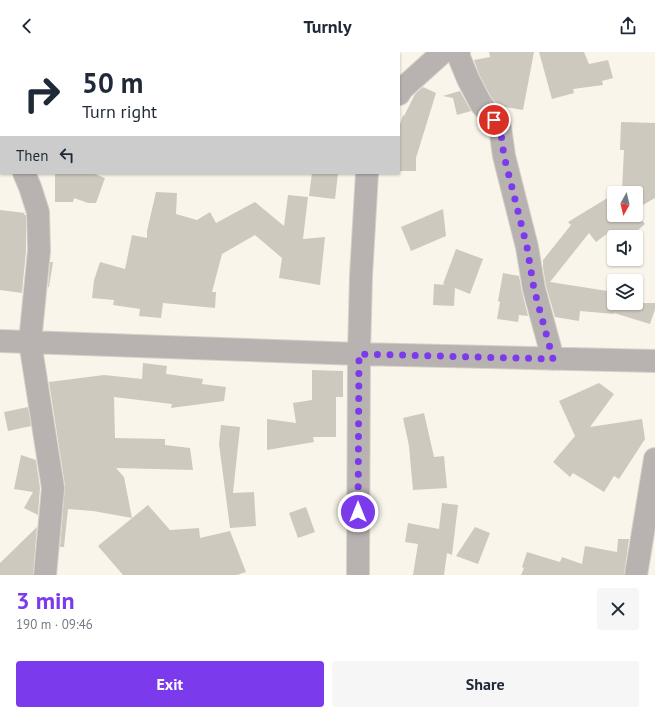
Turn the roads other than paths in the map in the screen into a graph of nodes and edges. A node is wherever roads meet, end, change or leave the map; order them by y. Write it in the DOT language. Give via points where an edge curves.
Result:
graph roads {
  1 [pos="443,52"];
  2 [pos="459,52"];
  3 [pos="400,92"];
  4 [pos="24,174"];
  5 [pos="368,174"];
  6 [pos="0,341"];
  7 [pos="30,342"];
  8 [pos="359,354"];
  9 [pos="553,359"];
  10 [pos="655,361"];
  11 [pos="655,459"];
  12 [pos="45,575"];
  13 [pos="358,575"];
  14 [pos="636,575"];
  1 -- 3 [label="street"];
  2 -- 9 [label="street" via="468,79 481,104 500,127 504,156 527,247 534,289"];
  4 -- 7 [label="street" via="38,212 38,276"];
  5 -- 8 [label="street"];
  6 -- 7 [label="street"];
  7 -- 8 [label="street"];
  7 -- 12 [label="street" via="53,488"];
  8 -- 9 [label="street"];
  8 -- 13 [label="street"];
  9 -- 10 [label="street"];
  11 -- 14 [label="street"];
}
